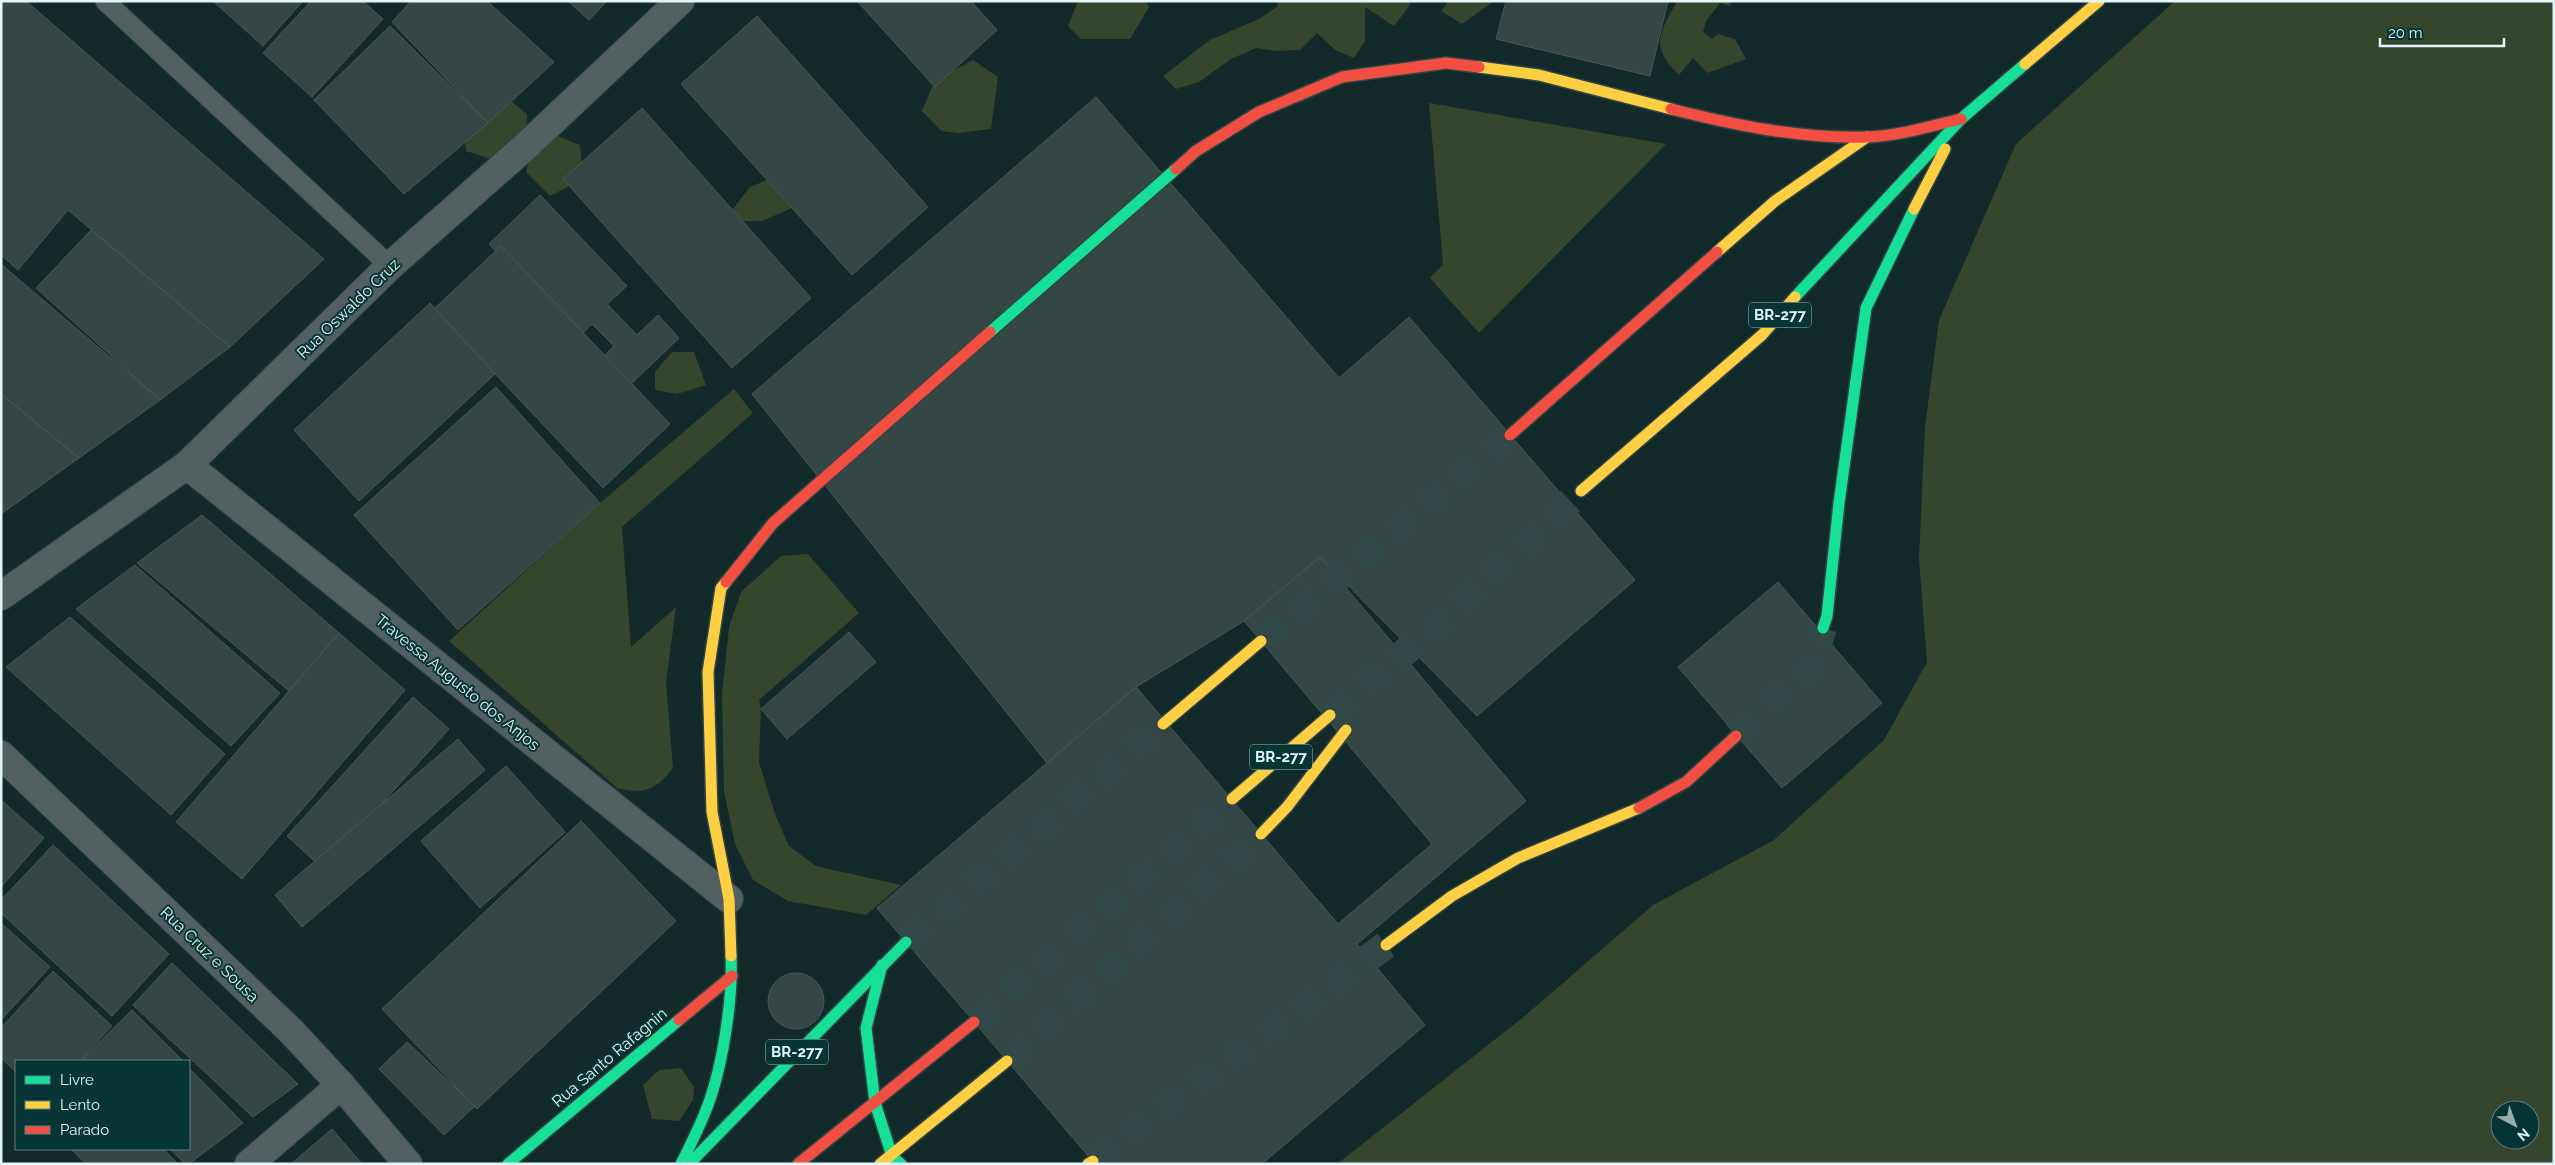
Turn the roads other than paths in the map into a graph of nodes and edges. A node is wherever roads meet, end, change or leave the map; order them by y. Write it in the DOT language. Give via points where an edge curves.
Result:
graph roads {
  1 [pos="105,1"];
  2 [pos="680,1"];
  3 [pos="2099,1"];
  4 [pos="1961,119"];
  5 [pos="1867,137"];
  6 [pos="390,266"];
  7 [pos="1510,435"];
  8 [pos="187,465"];
  9 [pos="1581,491"];
  10 [pos="1,596"];
  11 [pos="1823,628"];
  12 [pos="1261,641"];
  13 [pos="1330,716"];
  14 [pos="1164,724"];
  15 [pos="1346,730"];
  16 [pos="1736,736"];
  17 [pos="1,755"];
  18 [pos="1232,799"];
  19 [pos="1261,834"];
  20 [pos="729,899"];
  21 [pos="906,942"];
  22 [pos="1386,945"];
  23 [pos="882,964"];
  24 [pos="732,976"];
  25 [pos="974,1022"];
  26 [pos="1007,1061"];
  27 [pos="341,1085"];
  28 [pos="875,1103"];
  29 [pos="896,1160"];
  30 [pos="249,1164"];
  31 [pos="408,1164"];
  32 [pos="508,1164"];
  33 [pos="681,1164"];
  34 [pos="689,1164"];
  35 [pos="798,1164"];
  36 [pos="880,1164"];
  1 -- 6 [label="lane"];
  2 -- 6 [label="street, Rua Oswaldo Cruz" via="527,145"];
  3 -- 4 [label="main road, BR-277"];
  4 -- 5 [label="main road, BR-277"];
  4 -- 9 [label="main road, BR-277" via="1762,335"];
  4 -- 11 [label="main road" via="1866,308"];
  5 -- 7 [label="main road, BR-277" via="1775,201"];
  5 -- 20 [label="main road" via="1793,133 1725,123 1539,74 1446,63 1342,78 1259,112 1196,152 773,523 721,588 708,672 712,812"];
  6 -- 8 [label="street, Rua Oswaldo Cruz"];
  8 -- 10 [label="street, Rua Oswaldo Cruz"];
  8 -- 20 [label="street, Travessa Augusto dos Anjos"];
  12 -- 14 [label="main road"];
  13 -- 18 [label="main road, BR-277"];
  15 -- 19 [label="main road" via="1287,807"];
  16 -- 22 [label="main road" via="1686,782 1628,814 1518,858 1452,896"];
  17 -- 27 [label="street, Rua Cruz e Sousa" via="291,1031"];
  20 -- 24 [label="main road"];
  21 -- 23 [label="main road, BR-277"];
  23 -- 28 [label="main road" via="866,1028"];
  23 -- 34 [label="main road, BR-277"];
  24 -- 32 [label="main road, Rua Santo Rafagnin"];
  24 -- 33 [label="main road" via="719,1069 705,1114"];
  25 -- 28 [label="main road"];
  26 -- 29 [label="main road"];
  27 -- 30 [label="street"];
  27 -- 31 [label="street, Rua Cruz e Sousa"];
  28 -- 29 [label="main road"];
  28 -- 35 [label="main road"];
  29 -- 36 [label="main road"];
}
